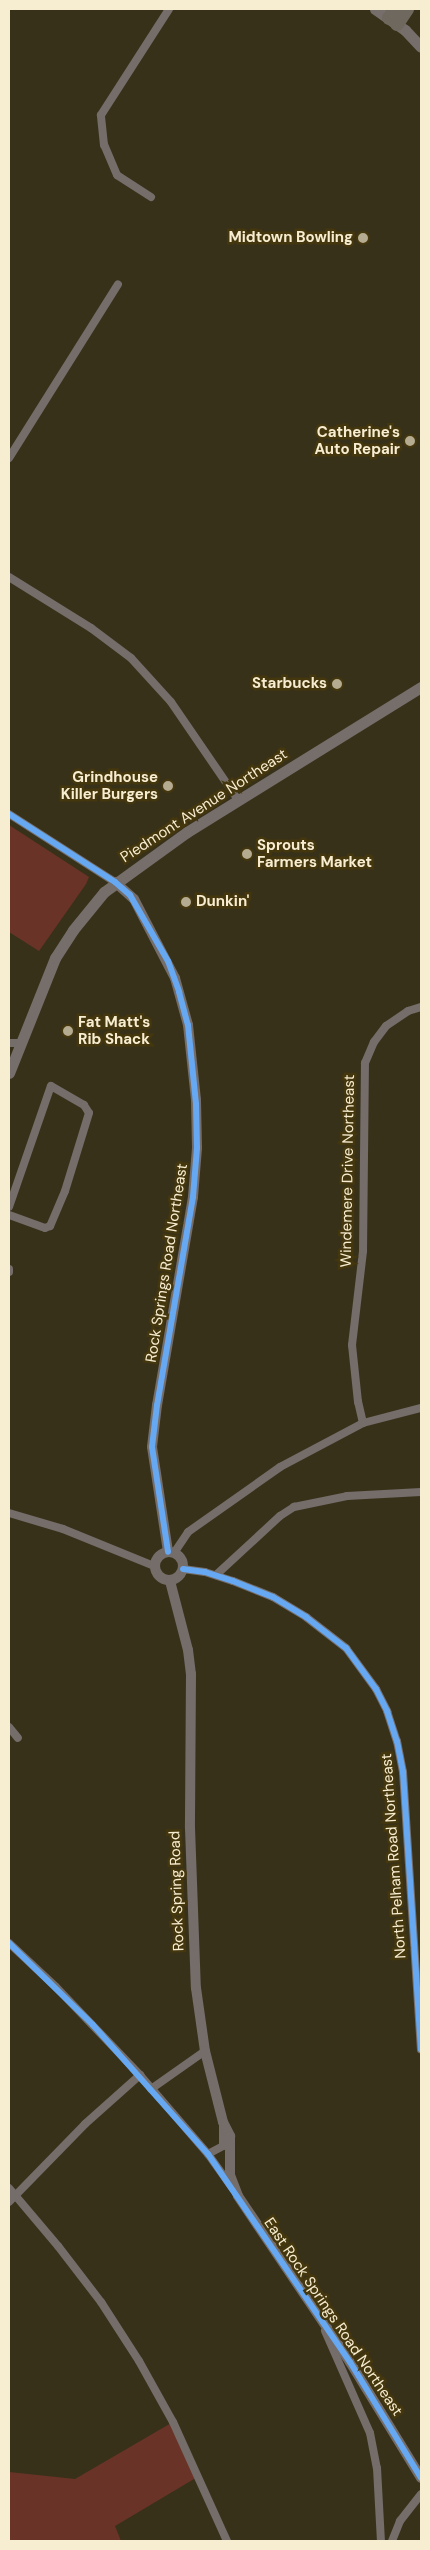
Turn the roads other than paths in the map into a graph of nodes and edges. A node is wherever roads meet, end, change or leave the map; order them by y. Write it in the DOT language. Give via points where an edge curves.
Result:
graph roads {
  1 [pos="169,9"];
  2 [pos="375,9"];
  3 [pos="408,9"];
  4 [pos="394,17"];
  5 [pos="421,47"];
  6 [pos="151,197"];
  7 [pos="118,284"];
  8 [pos="9,458"];
  9 [pos="9,577"];
  10 [pos="421,687"];
  11 [pos="238,800"];
  12 [pos="9,814"];
  13 [pos="115,882"];
  14 [pos="421,1007"];
  15 [pos="14,1043"];
  16 [pos="9,1073"];
  17 [pos="9,1207"];
  18 [pos="9,1215"];
  19 [pos="421,1408"];
  20 [pos="363,1423"];
  21 [pos="421,1492"];
  22 [pos="9,1513"];
  23 [pos="171,1553"];
  24 [pos="154,1566"];
  25 [pos="183,1569"];
  26 [pos="216,1575"];
  27 [pos="170,1581"];
  28 [pos="9,1727"];
  29 [pos="18,1738"];
  30 [pos="9,1944"];
  31 [pos="421,2049"];
  32 [pos="205,2051"];
  33 [pos="140,2075"];
  34 [pos="151,2089"];
  35 [pos="223,2122"];
  36 [pos="208,2154"];
  37 [pos="9,2188"];
  38 [pos="15,2195"];
  39 [pos="238,2196"];
  40 [pos="9,2202"];
  41 [pos="321,2322"];
  42 [pos="421,2478"];
  43 [pos="421,2494"];
  44 [pos="227,2541"];
  45 [pos="381,2541"];
  46 [pos="392,2541"];
  1 -- 6 [label="street" via="101,115 104,145 117,175"];
  2 -- 4 [label="main road"];
  3 -- 4 [label="highway"];
  4 -- 5 [label="main road"];
  7 -- 8 [label="street"];
  9 -- 11 [label="street" via="91,628 131,658 171,702"];
  10 -- 11 [label="main road, Piedmont Avenue Northeast"];
  11 -- 13 [label="main road, Piedmont Avenue Northeast"];
  12 -- 13 [label="street, Rock Springs Road Northeast"];
  13 -- 15 [label="main road, Piedmont Avenue Northeast" via="83,916 55,958"];
  13 -- 23 [label="street, Rock Springs Road Northeast" via="134,899 175,978 188,1025 196,1100 193,1197 156,1405 152,1447"];
  14 -- 20 [label="street, Windemere Drive Northeast" via="408,1011 386,1026 374,1042 365,1063 363,1251 352,1345"];
  15 -- 16 [label="main road, Piedmont Avenue Northeast"];
  17 -- 18 [label="street" via="50,1086 84,1105 89,1113 65,1191 50,1226 45,1228"];
  19 -- 20 [label="street"];
  20 -- 23 [label="street" via="308,1450 239,1494 188,1532"];
  21 -- 26 [label="street" via="347,1496 294,1507"];
  22 -- 24 [label="street" via="63,1529"];
  23 -- 24 [label="street" via="157,1558"];
  23 -- 25 [label="street" via="181,1559"];
  24 -- 27 [label="street" via="160,1578"];
  25 -- 26 [label="street, North Pelham Road Northeast"];
  25 -- 27 [label="street"];
  26 -- 31 [label="street, North Pelham Road Northeast" via="272,1598 325,1630 361,1666 387,1711 403,1772"];
  27 -- 32 [label="street, Rock Spring Road" via="191,1674 191,1892 196,1988"];
  28 -- 29 [label="street"];
  30 -- 33 [label="street"];
  32 -- 34 [label="street"];
  32 -- 35 [label="street, Rock Spring Road"];
  33 -- 34 [label="street"];
  33 -- 38 [label="street" via="85,2124"];
  34 -- 36 [label="street"];
  35 -- 36 [label="street" via="223,2146"];
  35 -- 39 [label="street, Rock Spring Road" via="230,2136 230,2176"];
  36 -- 39 [label="street"];
  37 -- 38 [label="street"];
  38 -- 40 [label="street"];
  38 -- 44 [label="street" via="80,2274 139,2361 173,2422"];
  39 -- 41 [label="street, East Rock Springs Road Northeast"];
  41 -- 42 [label="street, East Rock Springs Road Northeast" via="355,2369"];
  41 -- 45 [label="street" via="370,2433 377,2468"];
  43 -- 46 [label="street" via="400,2521"];
}
